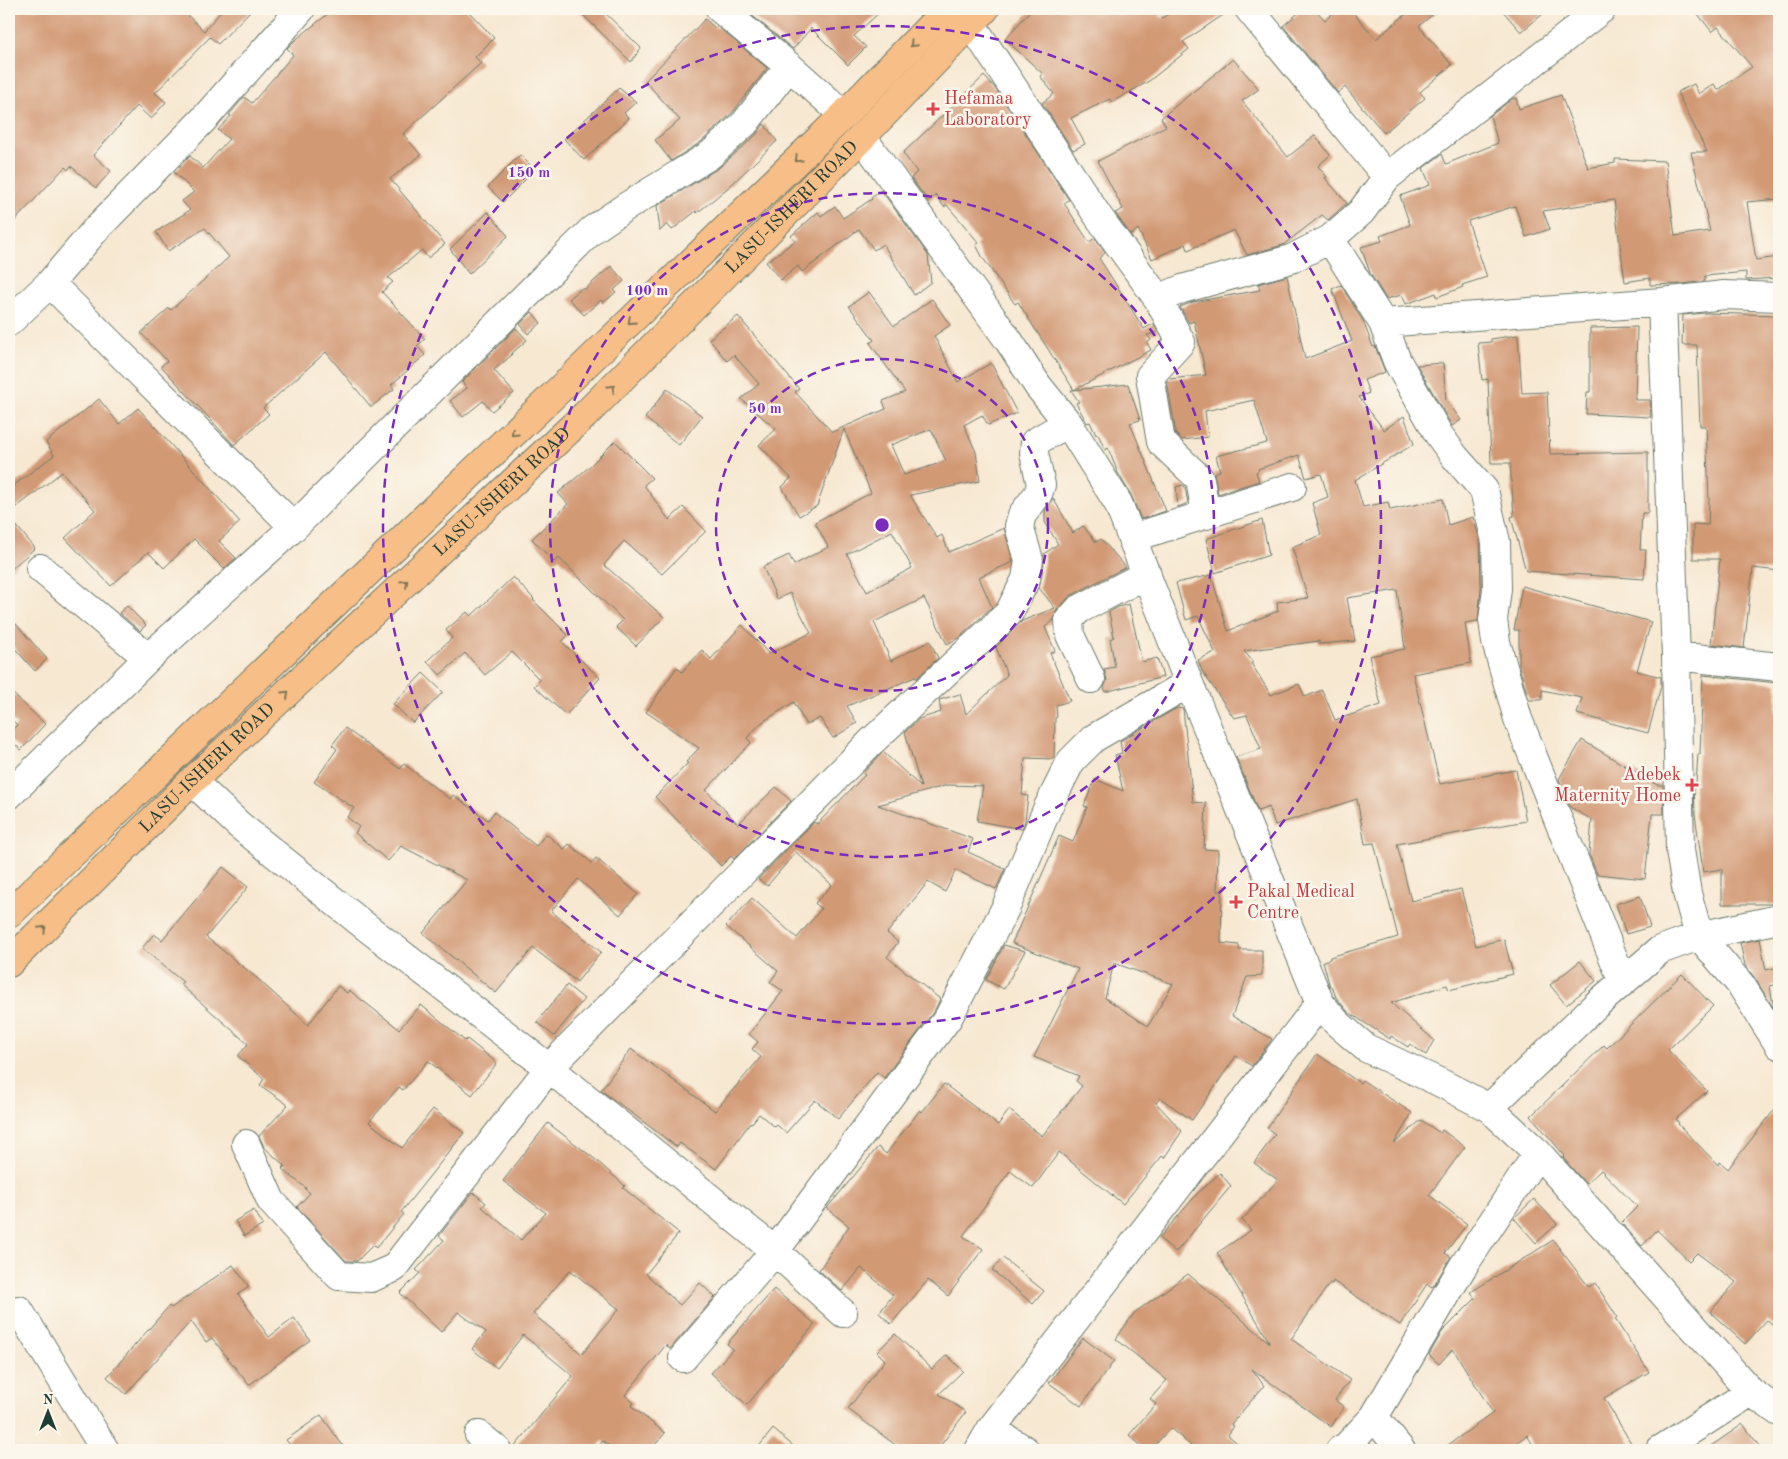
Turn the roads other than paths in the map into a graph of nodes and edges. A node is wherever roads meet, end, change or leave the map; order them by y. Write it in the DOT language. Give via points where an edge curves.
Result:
graph roads {
  1 [pos="720,9"];
  2 [pos="947,9"];
  3 [pos="1249,9"];
  4 [pos="1602,9"];
  5 [pos="295,11"];
  6 [pos="977,15"];
  7 [pos="789,66"];
  8 [pos="844,115"];
  9 [pos="862,137"];
  10 [pos="1387,176"];
  11 [pos="1330,239"];
  12 [pos="50,283"];
  13 [pos="1779,298"];
  14 [pos="1158,299"];
  15 [pos="1662,302"];
  16 [pos="9,322"];
  17 [pos="1383,323"];
  18 [pos="560,389"];
  19 [pos="585,415"];
  20 [pos="1068,422"];
  21 [pos="1292,487"];
  22 [pos="1206,515"];
  23 [pos="294,527"];
  24 [pos="1132,538"];
  25 [pos="40,568"];
  26 [pos="1147,574"];
  27 [pos="1676,656"];
  28 [pos="148,658"];
  29 [pos="1779,667"];
  30 [pos="1091,679"];
  31 [pos="1189,683"];
  32 [pos="192,781"];
  33 [pos="9,795"];
  34 [pos="9,914"];
  35 [pos="1779,919"];
  36 [pos="1698,936"];
  37 [pos="9,963"];
  38 [pos="1623,982"];
  39 [pos="1320,1003"];
  40 [pos="1779,1045"];
  41 [pos="549,1068"];
  42 [pos="1488,1108"];
  43 [pos="246,1144"];
  44 [pos="1538,1153"];
  45 [pos="775,1251"];
  46 [pos="19,1310"];
  47 [pos="843,1313"];
  48 [pos="683,1358"];
  49 [pos="1751,1392"];
  50 [pos="1779,1412"];
  51 [pos="1374,1418"];
  52 [pos="985,1440"];
  53 [pos="105,1450"];
  54 [pos="1025,1450"];
  55 [pos="1340,1450"];
  56 [pos="1401,1450"];
  57 [pos="1660,1450"];
  1 -- 7 [label="street"];
  2 -- 8 [label="main road, LASU-ISHERI ROAD, one-way"];
  3 -- 10 [label="street"];
  4 -- 10 [label="street"];
  5 -- 12 [label="street" via="203,120 97,228"];
  6 -- 9 [label="main road, LASU-ISHERI ROAD"];
  6 -- 14 [label="street" via="1098,216"];
  7 -- 8 [label="street"];
  7 -- 23 [label="street" via="745,123 710,155 592,230"];
  8 -- 18 [label="main road, LASU-ISHERI ROAD, one-way"];
  19 -- 9 [label="main road, LASU-ISHERI ROAD, one-way"];
  9 -- 20 [label="street" via="1009,340 1038,386"];
  10 -- 11 [label="street" via="1361,212"];
  11 -- 14 [label="street" via="1291,259 1182,289"];
  11 -- 17 [label="street"];
  12 -- 16 [label="street"];
  12 -- 23 [label="street"];
  13 -- 15 [label="street" via="1724,295"];
  14 -- 22 [label="street" via="1181,342 1150,376 1160,442 1200,479"];
  15 -- 17 [label="street"];
  15 -- 27 [label="street"];
  17 -- 38 [label="street" via="1397,362 1439,435 1484,490 1496,542 1497,590 1493,620 1518,719"];
  18 -- 19 [label="main road"];
  18 -- 34 [label="main road, LASU-ISHERI ROAD, one-way"];
  32 -- 19 [label="main road, LASU-ISHERI ROAD, one-way"];
  20 -- 24 [label="street" via="1118,503"];
  20 -- 41 [label="street" via="1035,442 1034,453 1041,485 1022,515 1019,526 1029,560 1026,579 1009,613 870,743"];
  21 -- 22 [label="street"];
  22 -- 24 [label="street"];
  23 -- 28 [label="street"];
  24 -- 26 [label="street"];
  25 -- 28 [label="street"];
  26 -- 30 [label="street" via="1078,610 1069,620 1070,635"];
  26 -- 31 [label="street"];
  27 -- 29 [label="street"];
  27 -- 36 [label="street" via="1680,850"];
  28 -- 33 [label="street"];
  31 -- 39 [label="street"];
  31 -- 45 [label="street" via="1094,738 1071,761 1006,907 948,1018"];
  37 -- 32 [label="main road, LASU-ISHERI ROAD, one-way"];
  32 -- 41 [label="street" via="254,837"];
  35 -- 36 [label="street"];
  36 -- 38 [label="street" via="1660,950"];
  36 -- 40 [label="street" via="1741,986"];
  38 -- 42 [label="street"];
  39 -- 42 [label="street" via="1366,1048"];
  39 -- 52 [label="street"];
  41 -- 43 [label="street" via="394,1268 371,1278 339,1276 271,1201"];
  41 -- 45 [label="street"];
  42 -- 44 [label="street"];
  44 -- 49 [label="street"];
  44 -- 51 [label="street" via="1462,1268"];
  45 -- 47 [label="street"];
  45 -- 48 [label="street"];
  46 -- 53 [label="street"];
  49 -- 50 [label="street"];
  49 -- 57 [label="street"];
  51 -- 55 [label="street"];
  51 -- 56 [label="street"];
  52 -- 54 [label="street"];
}
